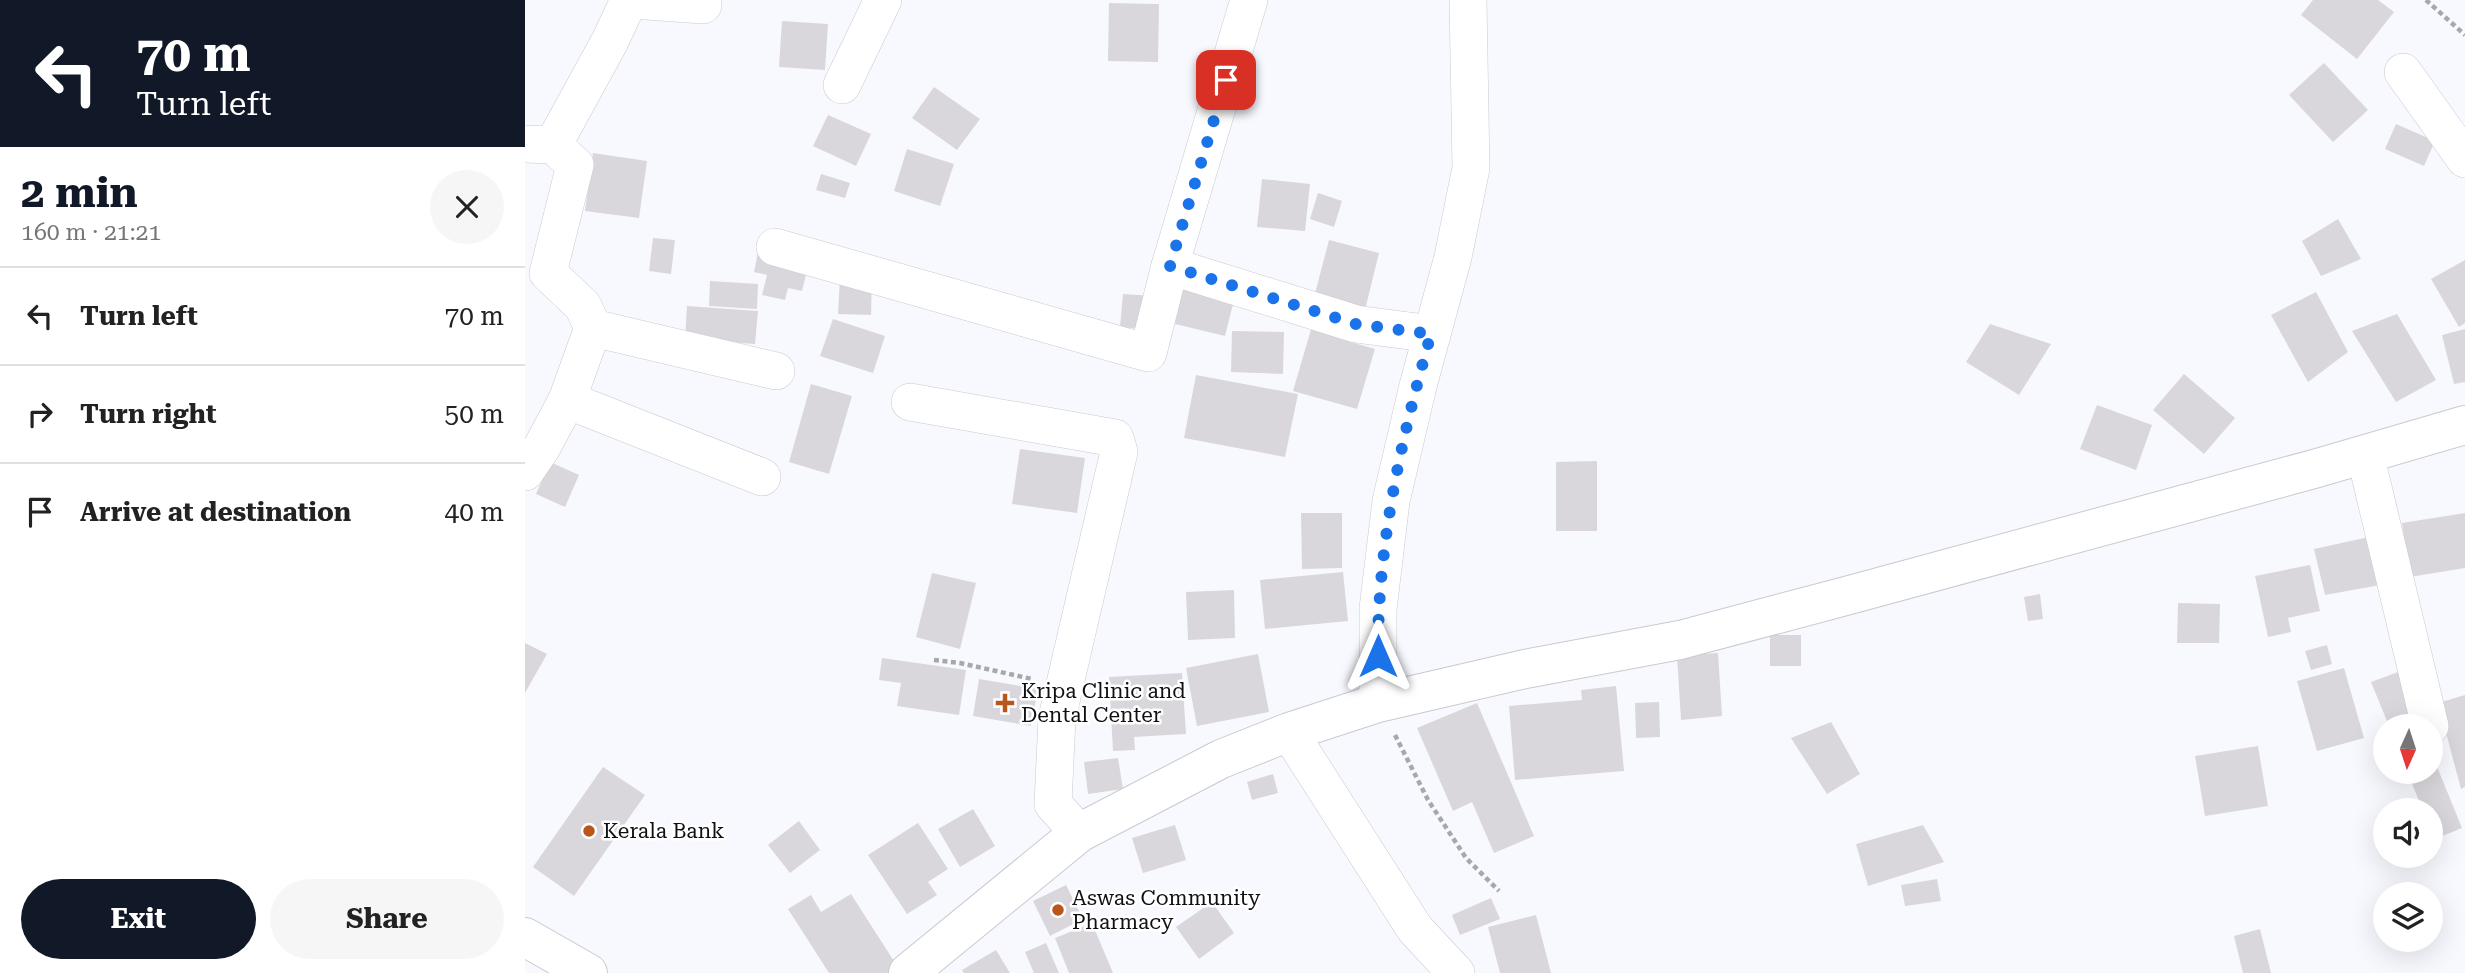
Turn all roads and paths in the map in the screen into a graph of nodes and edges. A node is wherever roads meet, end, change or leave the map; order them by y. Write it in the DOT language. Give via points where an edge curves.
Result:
graph roads {
  1 [pos="630,0"];
  2 [pos="883,0"];
  3 [pos="1249,0"];
  4 [pos="1468,0"];
  5 [pos="2426,0"];
  6 [pos="703,5"];
  7 [pos="2465,35"];
  8 [pos="2403,72"];
  9 [pos="842,85"];
  10 [pos="539,145"];
  11 [pos="2465,159"];
  12 [pos="775,247"];
  13 [pos="1170,266"];
  14 [pos="593,328"];
  15 [pos="1431,334"];
  16 [pos="776,371"];
  17 [pos="567,400"];
  18 [pos="910,402"];
  19 [pos="2465,425"];
  20 [pos="2365,454"];
  21 [pos="525,472"];
  22 [pos="762,477"];
  23 [pos="935,660"];
  24 [pos="1067,678"];
  25 [pos="1378,704"];
  26 [pos="2427,714"];
  27 [pos="1289,732"];
  28 [pos="1079,832"];
  29 [pos="1499,891"];
  30 [pos="525,937"];
  31 [pos="588,973"];
  32 [pos="908,973"];
  33 [pos="1456,973"];
  1 -- 6 [label="street"];
  1 -- 10 [label="street" via="610,41"];
  2 -- 9 [label="street"];
  3 -- 13 [label="street"];
  4 -- 15 [label="street" via="1471,168"];
  5 -- 7 [label="path"];
  8 -- 11 [label="street"];
  10 -- 14 [label="street" via="575,165 548,273 583,306"];
  12 -- 13 [label="street" via="1148,353"];
  13 -- 15 [label="street" via="1356,324"];
  14 -- 16 [label="street"];
  14 -- 17 [label="street"];
  15 -- 25 [label="street" via="1391,501 1378,609"];
  17 -- 21 [label="street"];
  17 -- 22 [label="street"];
  18 -- 24 [label="street" via="1115,438 1119,452"];
  19 -- 20 [label="main road"];
  20 -- 25 [label="main road" via="1680,640 1525,669"];
  20 -- 26 [label="street"];
  23 -- 24 [label="path" via="1051,683"];
  24 -- 28 [label="street" via="1057,718 1053,804"];
  25 -- 27 [label="main road"];
  25 -- 29 [label="path" via="1428,800 1466,858"];
  27 -- 28 [label="main road" via="1221,759"];
  27 -- 33 [label="street" via="1415,929"];
  28 -- 32 [label="main road"];
  30 -- 31 [label="main road"];
}
